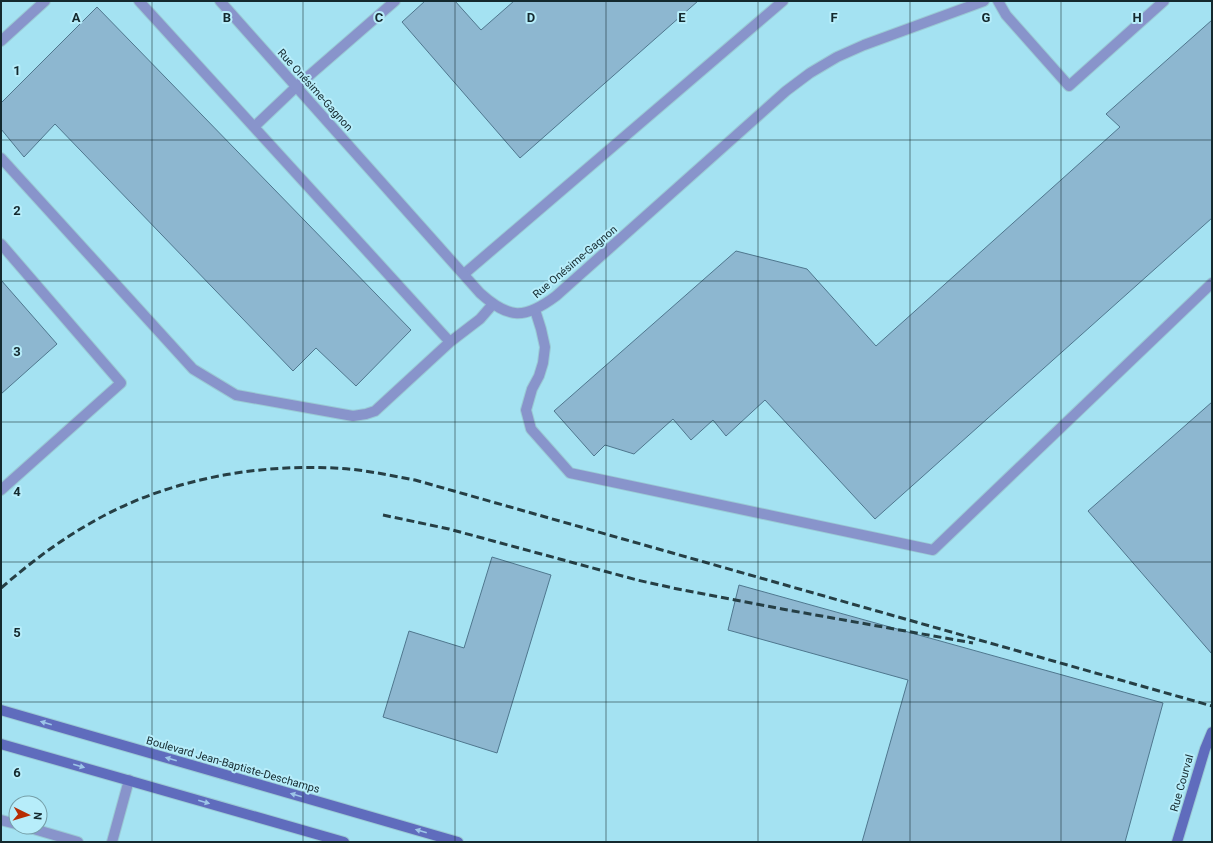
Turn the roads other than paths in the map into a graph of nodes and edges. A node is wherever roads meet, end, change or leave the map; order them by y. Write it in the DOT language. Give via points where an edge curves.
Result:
graph roads {
  1 [pos="45,1"];
  2 [pos="139,1"];
  3 [pos="220,1"];
  4 [pos="395,1"];
  5 [pos="783,1"];
  6 [pos="984,1"];
  7 [pos="998,1"];
  8 [pos="1164,1"];
  9 [pos="1,41"];
  10 [pos="296,87"];
  11 [pos="254,127"];
  12 [pos="1,158"];
  13 [pos="1,244"];
  14 [pos="464,274"];
  15 [pos="1212,283"];
  16 [pos="493,304"];
  17 [pos="535,310"];
  18 [pos="450,342"];
  19 [pos="1,490"];
  20 [pos="1,710"];
  21 [pos="1212,732"];
  22 [pos="1,744"];
  23 [pos="129,780"];
  24 [pos="48,833"];
  25 [pos="78,842"];
  26 [pos="112,842"];
  27 [pos="344,842"];
  28 [pos="458,842"];
  29 [pos="1177,842"];
  1 -- 9 [label="street"];
  2 -- 11 [label="street"];
  3 -- 10 [label="street, Rue Onésime-Gagnon"];
  4 -- 10 [label="street"];
  5 -- 14 [label="street"];
  6 -- 17 [label="street, Rue Onésime-Gagnon" via="864,45 810,73 786,91 566,288"];
  7 -- 8 [label="street" via="1006,15 1069,86"];
  10 -- 11 [label="street"];
  10 -- 14 [label="street, Rue Onésime-Gagnon"];
  11 -- 18 [label="street"];
  12 -- 18 [label="street" via="193,369 236,395 353,416 366,414 375,411"];
  13 -- 19 [label="street" via="121,383"];
  14 -- 16 [label="street, Rue Onésime-Gagnon"];
  15 -- 17 [label="street" via="933,550 570,474 531,429 526,410 543,363 545,347"];
  16 -- 17 [label="street, Rue Onésime-Gagnon" via="516,313"];
  16 -- 18 [label="street" via="480,319"];
  28 -- 20 [label="street, Boulevard Jean-Baptiste-Deschamps, one-way"];
  21 -- 29 [label="street, Rue Courval"];
  22 -- 23 [label="street, one-way"];
  23 -- 26 [label="street"];
  23 -- 27 [label="street, one-way"];
  24 -- 25 [label="street"];
}
